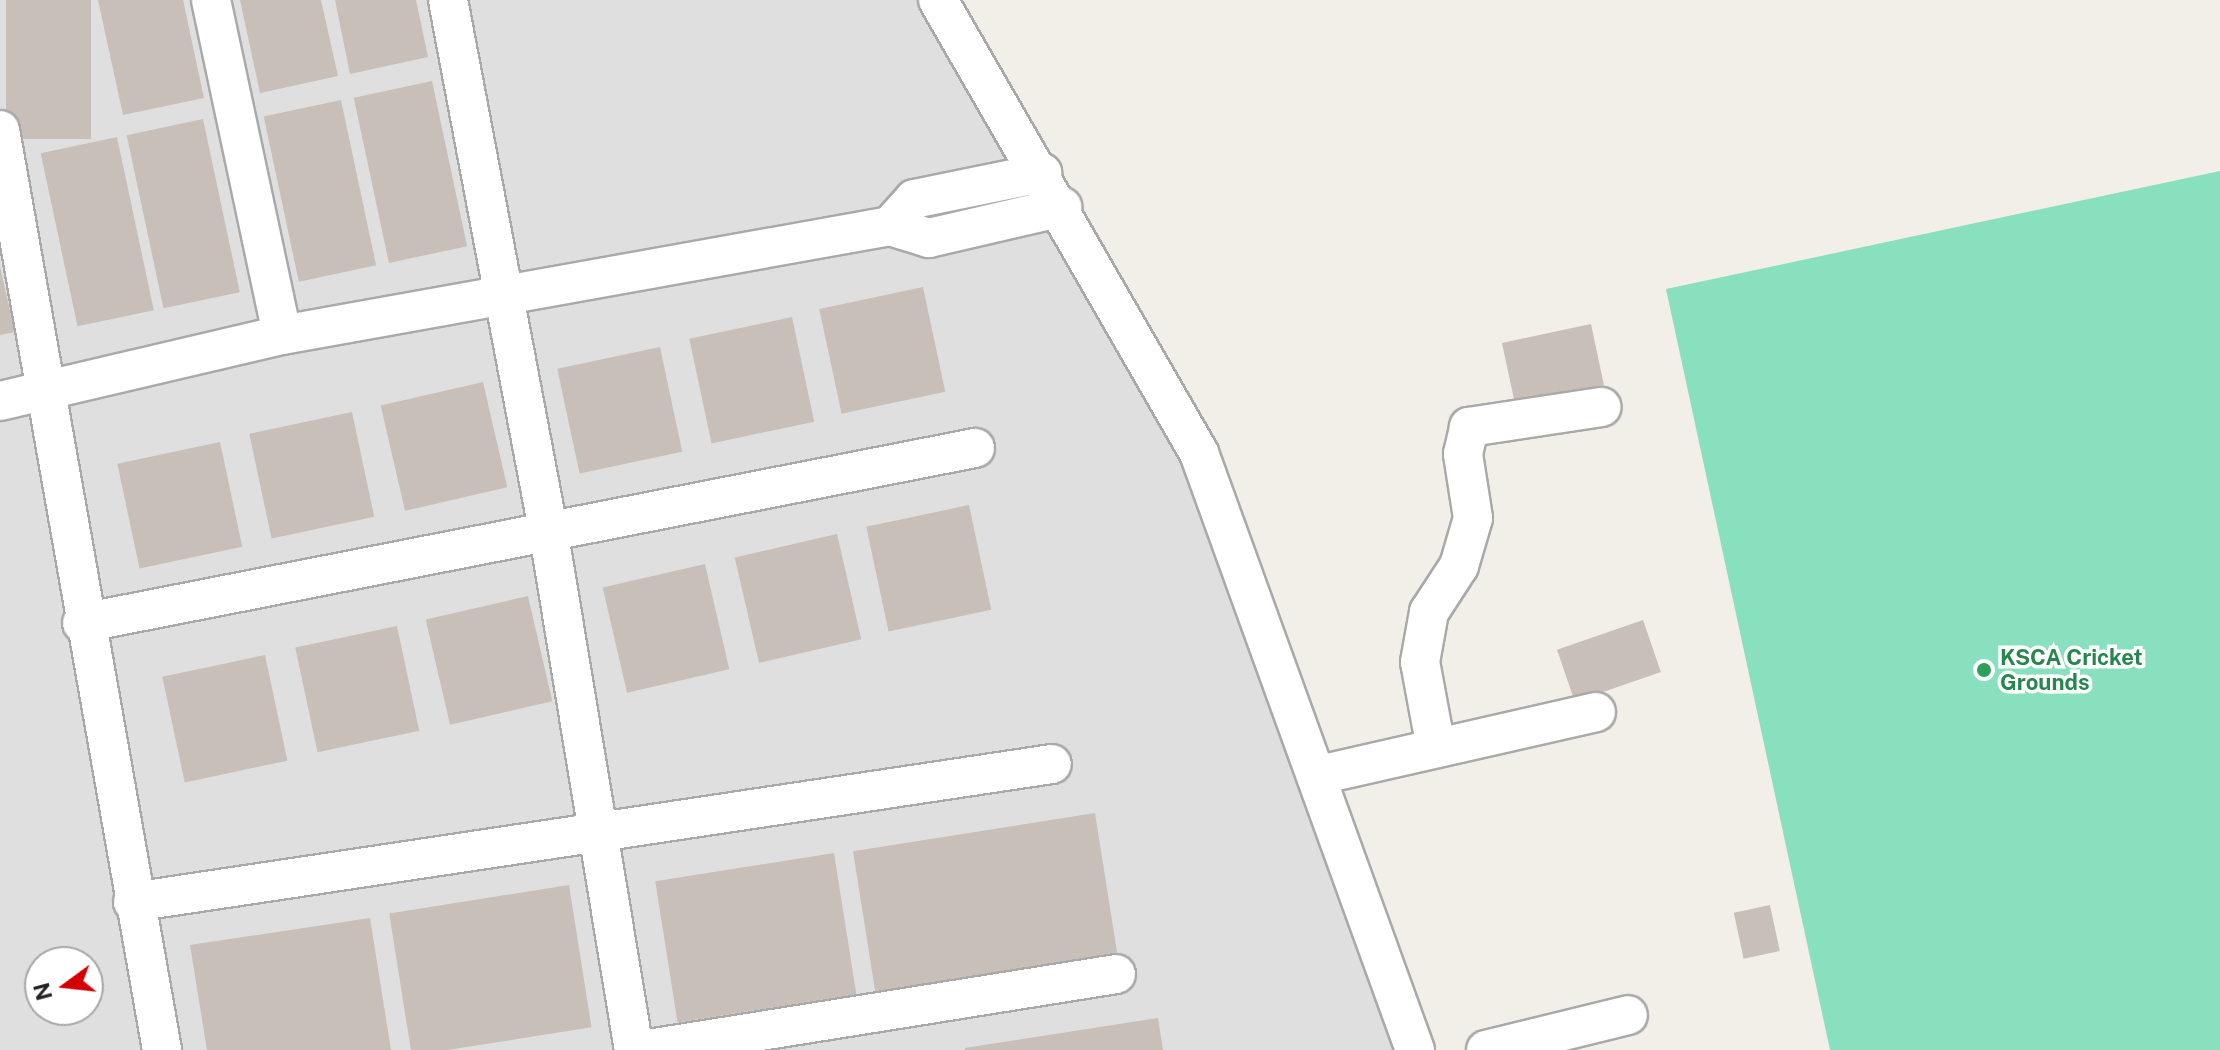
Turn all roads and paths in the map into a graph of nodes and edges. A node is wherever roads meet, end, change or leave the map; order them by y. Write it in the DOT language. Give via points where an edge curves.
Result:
graph roads {
  1 [pos="211,0"];
  2 [pos="448,0"];
  3 [pos="938,0"];
  4 [pos="0,130"];
  5 [pos="1042,173"];
  6 [pos="1062,207"];
  7 [pos="890,226"];
  8 [pos="506,295"];
  9 [pos="282,335"];
  10 [pos="50,392"];
  11 [pos="0,401"];
  12 [pos="1602,407"];
  13 [pos="975,448"];
  14 [pos="548,529"];
  15 [pos="82,623"];
  16 [pos="1596,712"];
  17 [pos="1436,748"];
  18 [pos="1052,764"];
  19 [pos="1319,775"];
  20 [pos="602,835"];
  21 [pos="133,902"];
  22 [pos="1116,974"];
  23 [pos="1628,1015"];
  24 [pos="162,1050"];
  25 [pos="634,1050"];
  26 [pos="642,1050"];
  27 [pos="1415,1050"];
  28 [pos="1486,1050"];
  1 -- 9 [label="street"];
  2 -- 8 [label="street"];
  3 -- 5 [label="street"];
  4 -- 10 [label="street"];
  5 -- 6 [label="street"];
  5 -- 7 [label="street" via="914,199"];
  6 -- 7 [label="street" via="929,238"];
  6 -- 19 [label="street" via="1199,453"];
  7 -- 8 [label="street"];
  8 -- 9 [label="street"];
  8 -- 14 [label="street"];
  9 -- 10 [label="street"];
  10 -- 11 [label="street"];
  10 -- 15 [label="street"];
  12 -- 17 [label="street" via="1469,427 1463,454 1473,518 1459,566 1429,612 1420,662"];
  13 -- 14 [label="street"];
  14 -- 15 [label="street"];
  14 -- 20 [label="street"];
  15 -- 21 [label="street"];
  16 -- 17 [label="street"];
  17 -- 19 [label="street"];
  18 -- 20 [label="street"];
  19 -- 27 [label="street"];
  20 -- 21 [label="street"];
  20 -- 25 [label="street"];
  21 -- 24 [label="street"];
  22 -- 26 [label="street"];
  23 -- 28 [label="street"];
}
